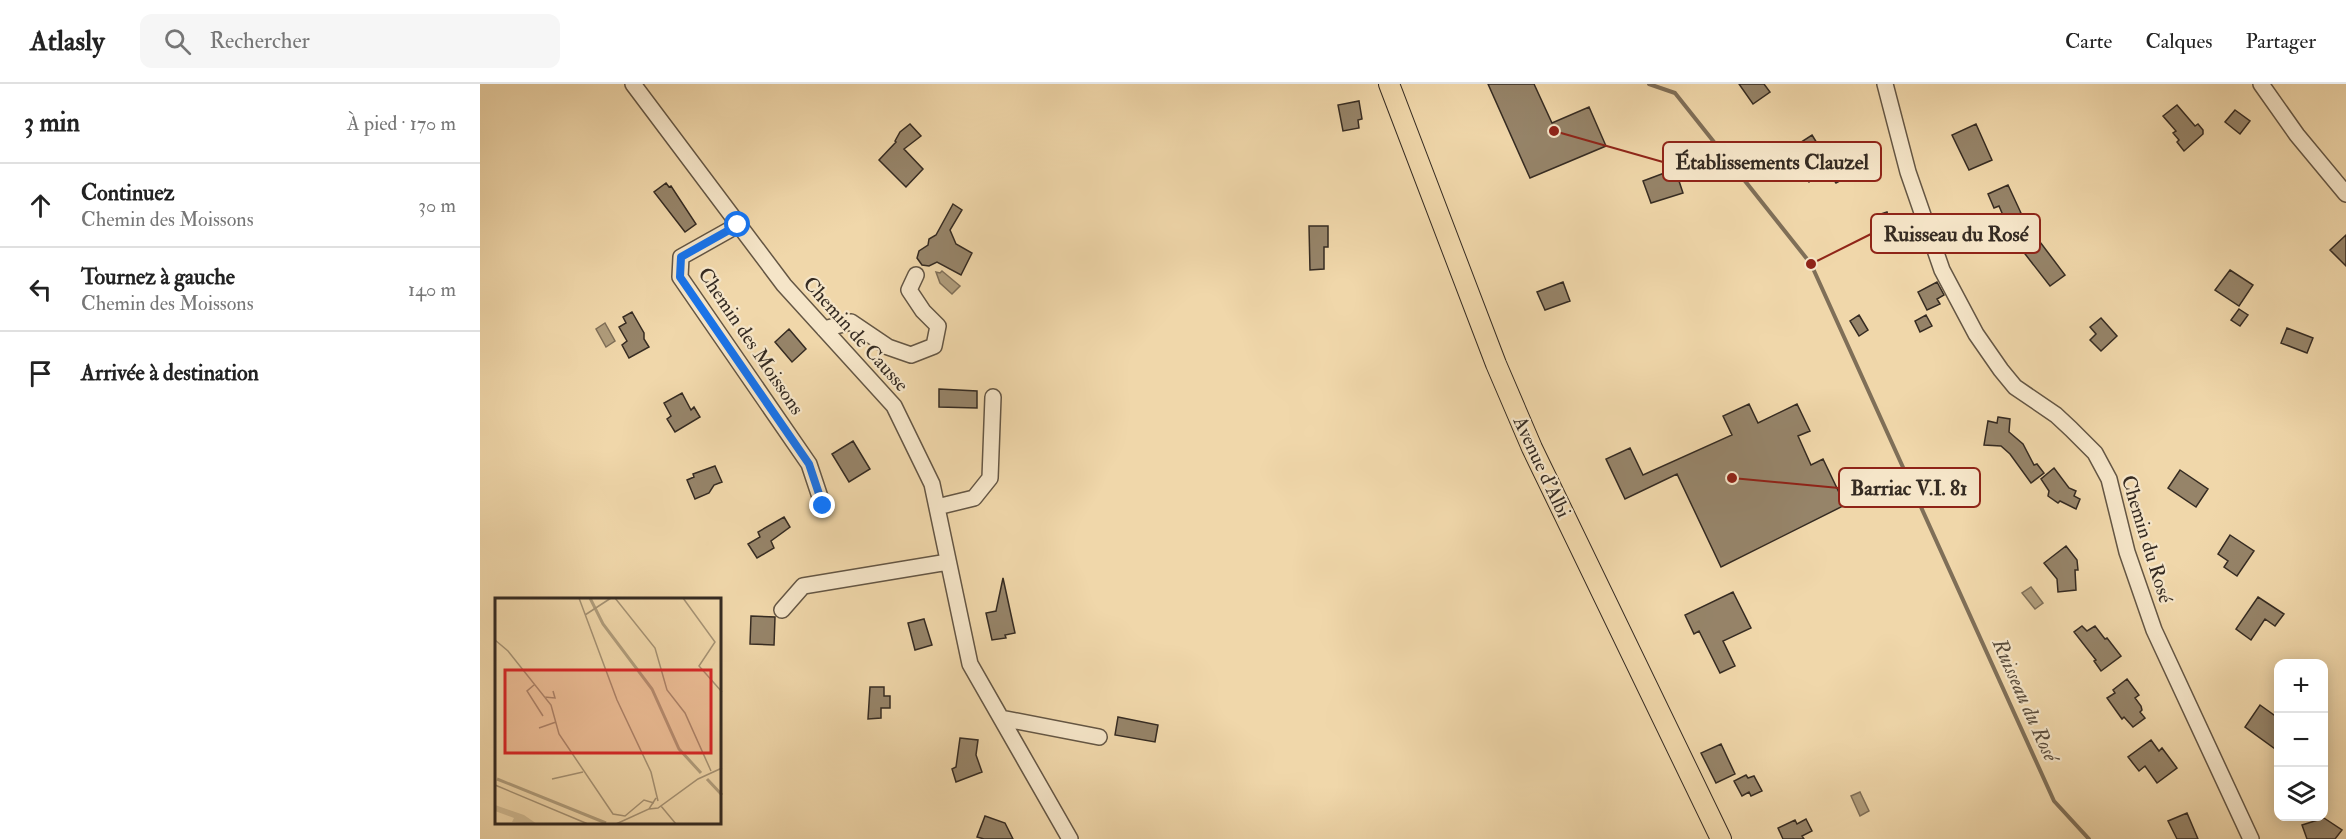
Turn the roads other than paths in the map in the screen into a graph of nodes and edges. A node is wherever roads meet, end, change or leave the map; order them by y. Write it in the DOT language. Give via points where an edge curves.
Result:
graph roads {
  1 [pos="633,84"];
  2 [pos="1389,84"];
  3 [pos="1885,84"];
  4 [pos="2261,84"];
  5 [pos="2346,194"];
  6 [pos="738,225"];
  7 [pos="916,275"];
  8 [pos="824,329"];
  9 [pos="993,397"];
  10 [pos="823,506"];
  11 [pos="937,507"];
  12 [pos="948,562"];
  13 [pos="782,610"];
  14 [pos="1001,718"];
  15 [pos="1099,736"];
  16 [pos="1070,839"];
  17 [pos="1721,839"];
  18 [pos="2252,839"];
  1 -- 6 [label="street, Chemin de Causse"];
  2 -- 17 [label="main road, Avenue d'Albi" via="1532,448"];
  3 -- 18 [label="street, Chemin du Rosé" via="1908,172 1942,270 1976,334 2008,379 2056,415 2095,453 2109,479 2127,552 2154,630"];
  4 -- 5 [label="street"];
  6 -- 8 [label="street, Chemin de Causse"];
  6 -- 10 [label="street, Chemin des Moissons" via="681,257 680,277 809,464"];
  7 -- 8 [label="street" via="909,290 922,311 938,326 934,346 911,354 888,347 851,322"];
  8 -- 11 [label="street, Chemin de Causse" via="894,406 932,484"];
  9 -- 11 [label="street" via="990,478 974,498"];
  11 -- 12 [label="street, Chemin de Causse"];
  12 -- 13 [label="street" via="803,586"];
  12 -- 14 [label="street, Chemin de Causse" via="970,664"];
  14 -- 15 [label="street"];
  14 -- 16 [label="street, Chemin de Causse"];
}
